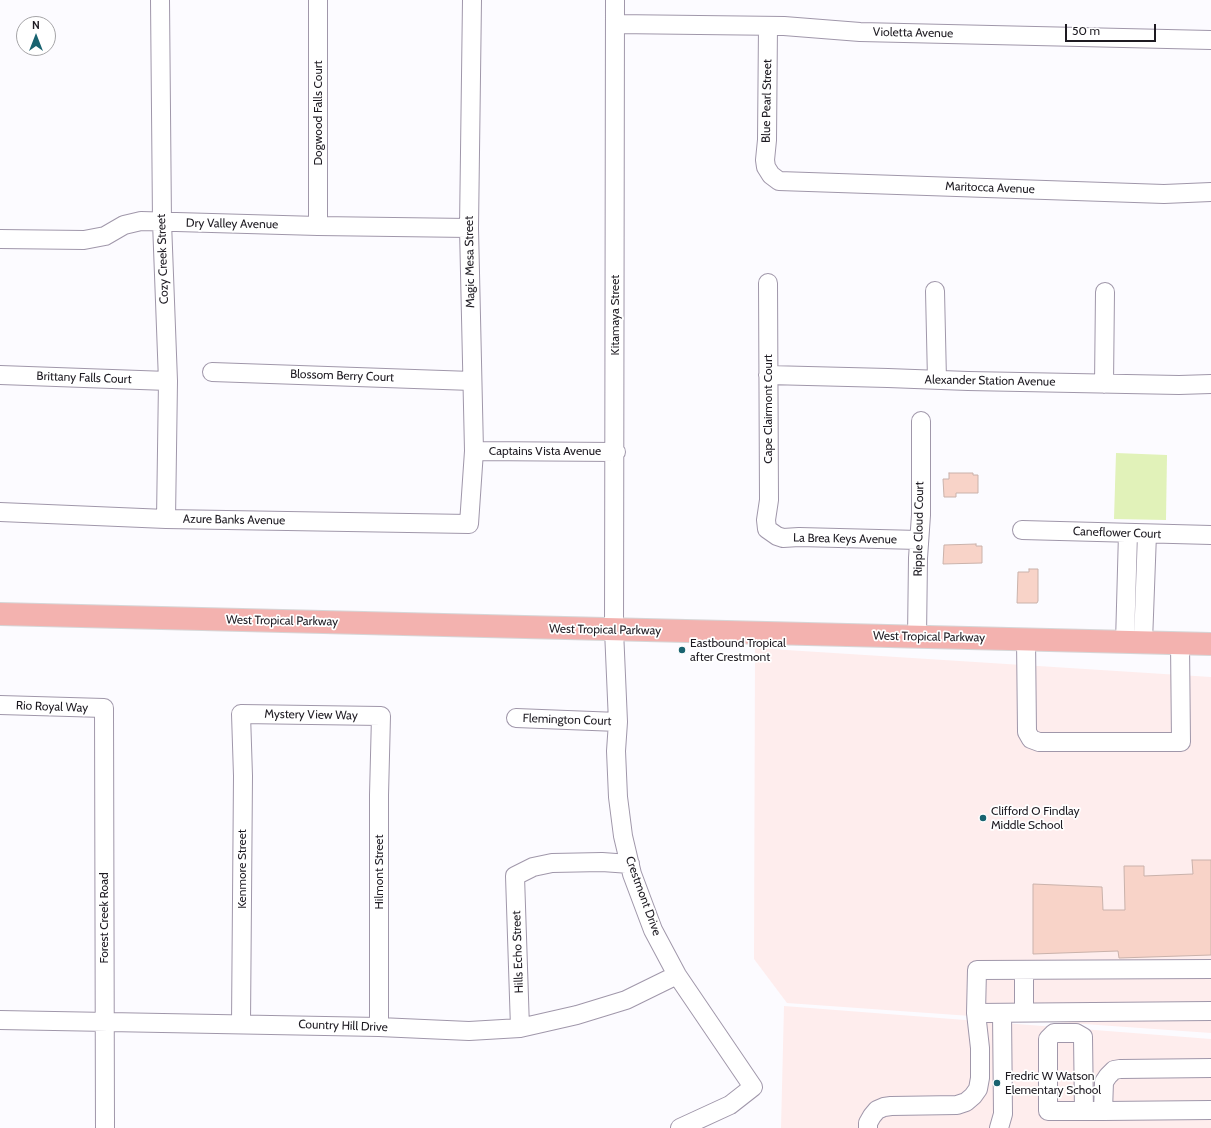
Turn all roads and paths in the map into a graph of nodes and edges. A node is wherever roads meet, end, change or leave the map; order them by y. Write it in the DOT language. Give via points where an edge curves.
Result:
graph roads {
  1 [pos="160,0"];
  2 [pos="318,0"];
  3 [pos="472,0"];
  4 [pos="615,0"];
  5 [pos="615,24"];
  6 [pos="768,26"];
  7 [pos="1211,40"];
  8 [pos="771,174"];
  9 [pos="1211,192"];
  10 [pos="162,222"];
  11 [pos="318,226"];
  12 [pos="469,228"];
  13 [pos="0,239"];
  14 [pos="768,283"];
  15 [pos="935,291"];
  16 [pos="1105,292"];
  17 [pos="212,372"];
  18 [pos="0,375"];
  19 [pos="768,375"];
  20 [pos="937,380"];
  21 [pos="168,381"];
  22 [pos="472,381"];
  23 [pos="1104,384"];
  24 [pos="1211,384"];
  25 [pos="921,421"];
  26 [pos="474,450"];
  27 [pos="616,452"];
  28 [pos="0,512"];
  29 [pos="166,519"];
  30 [pos="469,524"];
  31 [pos="1022,530"];
  32 [pos="772,532"];
  33 [pos="1128,533"];
  34 [pos="1147,534"];
  35 [pos="1211,535"];
  36 [pos="920,540"];
  37 [pos="0,614"];
  38 [pos="614,630"];
  39 [pos="917,637"];
  40 [pos="1026,639"];
  41 [pos="1134,642"];
  42 [pos="1180,643"];
  43 [pos="1211,644"];
  44 [pos="0,705"];
  45 [pos="104,708"];
  46 [pos="241,714"];
  47 [pos="381,716"];
  48 [pos="516,718"];
  49 [pos="618,722"];
  50 [pos="630,864"];
  51 [pos="1211,969"];
  52 [pos="1024,970"];
  53 [pos="676,975"];
  54 [pos="1211,1011"];
  55 [pos="1024,1012"];
  56 [pos="976,1013"];
  57 [pos="1002,1013"];
  58 [pos="0,1020"];
  59 [pos="104,1022"];
  60 [pos="241,1023"];
  61 [pos="379,1027"];
  62 [pos="520,1028"];
  63 [pos="1211,1068"];
  64 [pos="1211,1110"];
  65 [pos="1084,1111"];
  66 [pos="1103,1111"];
  67 [pos="106,1128"];
  68 [pos="680,1128"];
  69 [pos="868,1128"];
  70 [pos="1000,1128"];
  1 -- 10 [label="street, Cozy Creek Street"];
  2 -- 11 [label="street, Dogwood Falls Court"];
  3 -- 12 [label="street, Magic Mesa Street"];
  4 -- 5 [label="street, Kitamaya Street"];
  5 -- 6 [label="street, Violetta Avenue"];
  5 -- 27 [label="street, Kitamaya Street"];
  6 -- 7 [label="street, Violetta Avenue" via="860,32"];
  6 -- 8 [label="street, Blue Pearl Street" via="765,160"];
  8 -- 9 [label="street, Maritocca Avenue" via="785,182 1164,194"];
  10 -- 11 [label="street, Dry Valley Avenue"];
  10 -- 13 [label="street, Dry Valley Avenue" via="141,221 124,225 105,236 84,240"];
  10 -- 21 [label="street, Cozy Creek Street"];
  11 -- 12 [label="street, Dry Valley Avenue"];
  12 -- 22 [label="street, Magic Mesa Street"];
  14 -- 19 [label="street, Cape Clairmont Court"];
  15 -- 20 [label="street"];
  16 -- 23 [label="street"];
  17 -- 22 [label="street, Blossom Berry Court"];
  18 -- 21 [label="street, Brittany Falls Court"];
  19 -- 20 [label="street, Alexander Station Avenue"];
  19 -- 32 [label="street, Cape Clairmont Court" via="766,520 767,529"];
  20 -- 23 [label="street, Alexander Station Avenue"];
  21 -- 29 [label="street, Cozy Creek Street"];
  22 -- 26 [label="street, Magic Mesa Street"];
  23 -- 24 [label="street, Alexander Station Avenue"];
  25 -- 36 [label="street, Ripple Cloud Court"];
  26 -- 27 [label="street, Captains Vista Avenue"];
  26 -- 30 [label="street, Magic Mesa Street"];
  27 -- 38 [label="street, Kitamaya Street"];
  28 -- 29 [label="street, Azure Banks Avenue"];
  29 -- 30 [label="street, Azure Banks Avenue"];
  31 -- 33 [label="street, Caneflower Court"];
  32 -- 36 [label="street, La Brea Keys Avenue" via="783,538"];
  33 -- 34 [label="street, Caneflower Court"];
  33 -- 41 [label="street"];
  34 -- 35 [label="street, Caneflower Court"];
  34 -- 41 [label="street"];
  36 -- 39 [label="street, Ripple Cloud Court"];
  37 -- 38 [label="main road, West Tropical Parkway"];
  38 -- 39 [label="main road, West Tropical Parkway"];
  38 -- 49 [label="street, Crestmont Drive"];
  39 -- 40 [label="main road, West Tropical Parkway"];
  40 -- 41 [label="main road, West Tropical Parkway"];
  40 -- 42 [label="street" via="1027,732 1031,739 1039,742 1181,742"];
  41 -- 42 [label="main road, West Tropical Parkway"];
  42 -- 43 [label="main road, West Tropical Parkway"];
  44 -- 45 [label="street, Rio Royal Way"];
  45 -- 59 [label="street, Forest Creek Road"];
  46 -- 47 [label="street, Mystery View Way"];
  46 -- 60 [label="street, Kenmore Street"];
  47 -- 61 [label="street, Hilmont Street"];
  48 -- 49 [label="street, Flemington Court"];
  49 -- 50 [label="street, Crestmont Drive" via="618,797"];
  50 -- 53 [label="street, Crestmont Drive" via="653,930"];
  50 -- 62 [label="street, Hills Echo Street" via="552,863 533,867 515,876"];
  51 -- 52 [label="street"];
  52 -- 55 [label="street"];
  52 -- 56 [label="street" via="977,970"];
  53 -- 62 [label="street, Country Hill Drive" via="626,1000 577,1016"];
  53 -- 68 [label="street, Crestmont Drive" via="753,1087 730,1106"];
  54 -- 55 [label="street"];
  55 -- 57 [label="street"];
  56 -- 57 [label="street"];
  56 -- 69 [label="street" via="980,1078 973,1096 957,1105 884,1107 872,1116"];
  57 -- 70 [label="street" via="1003,1114"];
  58 -- 59 [label="street, Country Hill Drive"];
  59 -- 60 [label="street, Country Hill Drive"];
  59 -- 67 [label="street, Forest Creek Road"];
  60 -- 61 [label="street, Country Hill Drive"];
  61 -- 62 [label="street, Country Hill Drive" via="469,1031"];
  63 -- 66 [label="street" via="1114,1070 1104,1082"];
  64 -- 66 [label="street"];
  65 -- 66 [label="street"];
}
